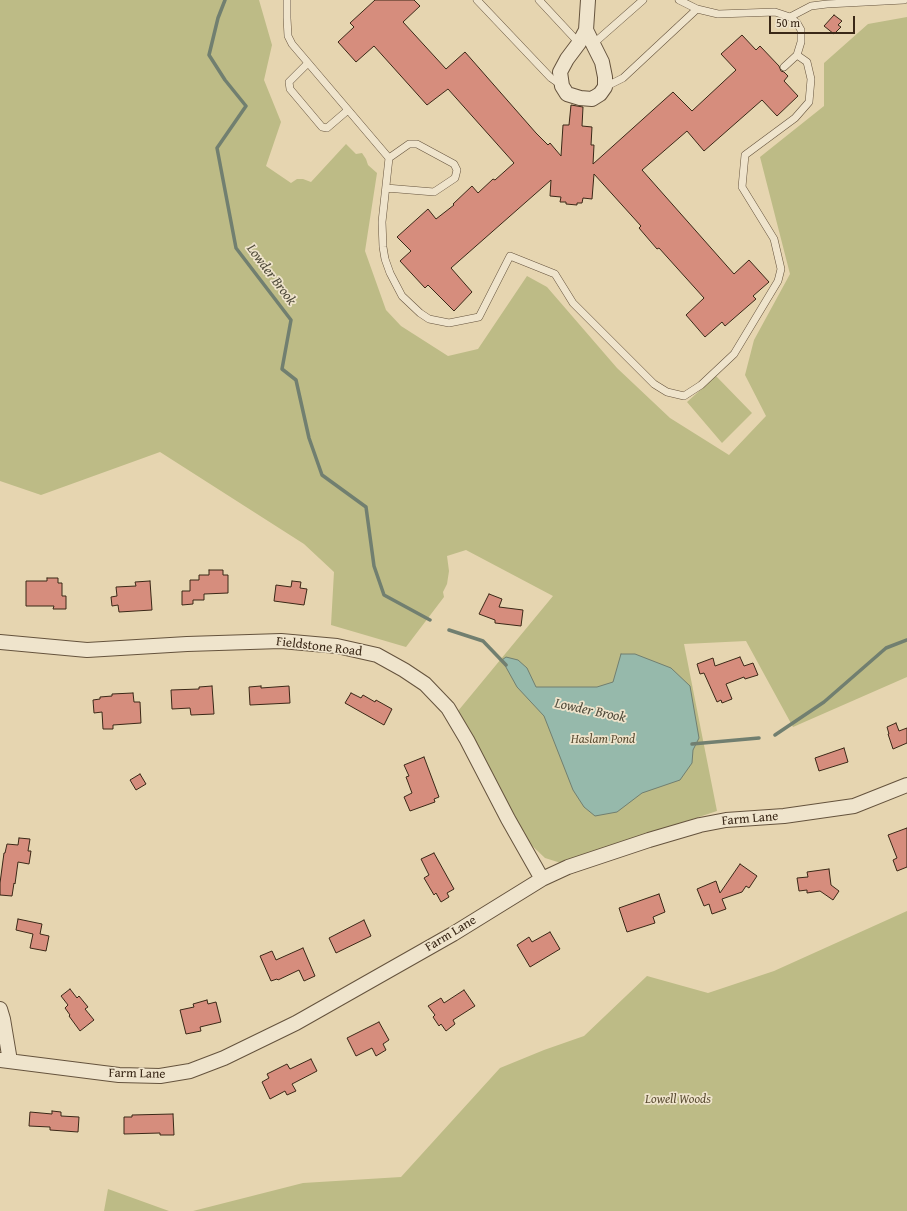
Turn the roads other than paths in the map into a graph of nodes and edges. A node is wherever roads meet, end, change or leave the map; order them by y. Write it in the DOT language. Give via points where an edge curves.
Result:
graph roads {
  1 [pos="287,0"];
  2 [pos="477,0"];
  3 [pos="539,0"];
  4 [pos="588,0"];
  5 [pos="643,0"];
  6 [pos="679,0"];
  7 [pos="904,0"];
  8 [pos="697,9"];
  9 [pos="790,17"];
  10 [pos="586,30"];
  11 [pos="579,43"];
  12 [pos="594,44"];
  13 [pos="797,54"];
  14 [pos="308,63"];
  15 [pos="784,67"];
  16 [pos="562,86"];
  17 [pos="605,87"];
  18 [pos="348,110"];
  19 [pos="389,158"];
  20 [pos="386,188"];
  21 [pos="0,642"];
  22 [pos="907,785"];
  23 [pos="542,879"];
  24 [pos="0,1009"];
  25 [pos="5,1061"];
  1 -- 14 [label="lane" via="288,36"];
  2 -- 16 [label="lane" via="551,78"];
  3 -- 11 [label="lane"];
  4 -- 10 [label="street"];
  5 -- 12 [label="lane"];
  6 -- 8 [label="lane"];
  7 -- 9 [label="lane" via="811,6"];
  8 -- 9 [label="lane" via="718,14 775,12"];
  8 -- 17 [label="lane" via="623,78"];
  9 -- 13 [label="lane" via="797,23 802,36"];
  10 -- 11 [label="street"];
  10 -- 12 [label="street"];
  11 -- 16 [label="street" via="560,72"];
  12 -- 17 [label="street" via="602,62"];
  13 -- 15 [label="lane"];
  13 -- 20 [label="lane" via="807,62 812,79 809,102 795,118 746,156 742,187 774,239 781,269 778,282 734,354 701,385 684,396 667,392 654,384 573,303 555,274 510,256 479,317 449,323 429,319 420,313 402,296 385,259 382,222"];
  14 -- 18 [label="lane"];
  14 -- 18 [label="lane" via="289,82 294,95 322,127 327,128"];
  16 -- 17 [label="street" via="567,94 592,99"];
  18 -- 19 [label="lane"];
  19 -- 20 [label="lane"];
  19 -- 20 [label="lane" via="409,144 417,144 454,164 457,170 455,178 434,192"];
  21 -- 23 [label="street, Fieldstone Road" via="87,650 281,641 336,646 377,655 425,684 448,708"];
  22 -- 23 [label="street, Farm Lane" via="854,806 700,825 649,840"];
  23 -- 25 [label="street, Farm Lane" via="453,934 303,1019 224,1058 190,1071 160,1076 119,1075"];
  24 -- 25 [label="street" via="3,1019"];
}
